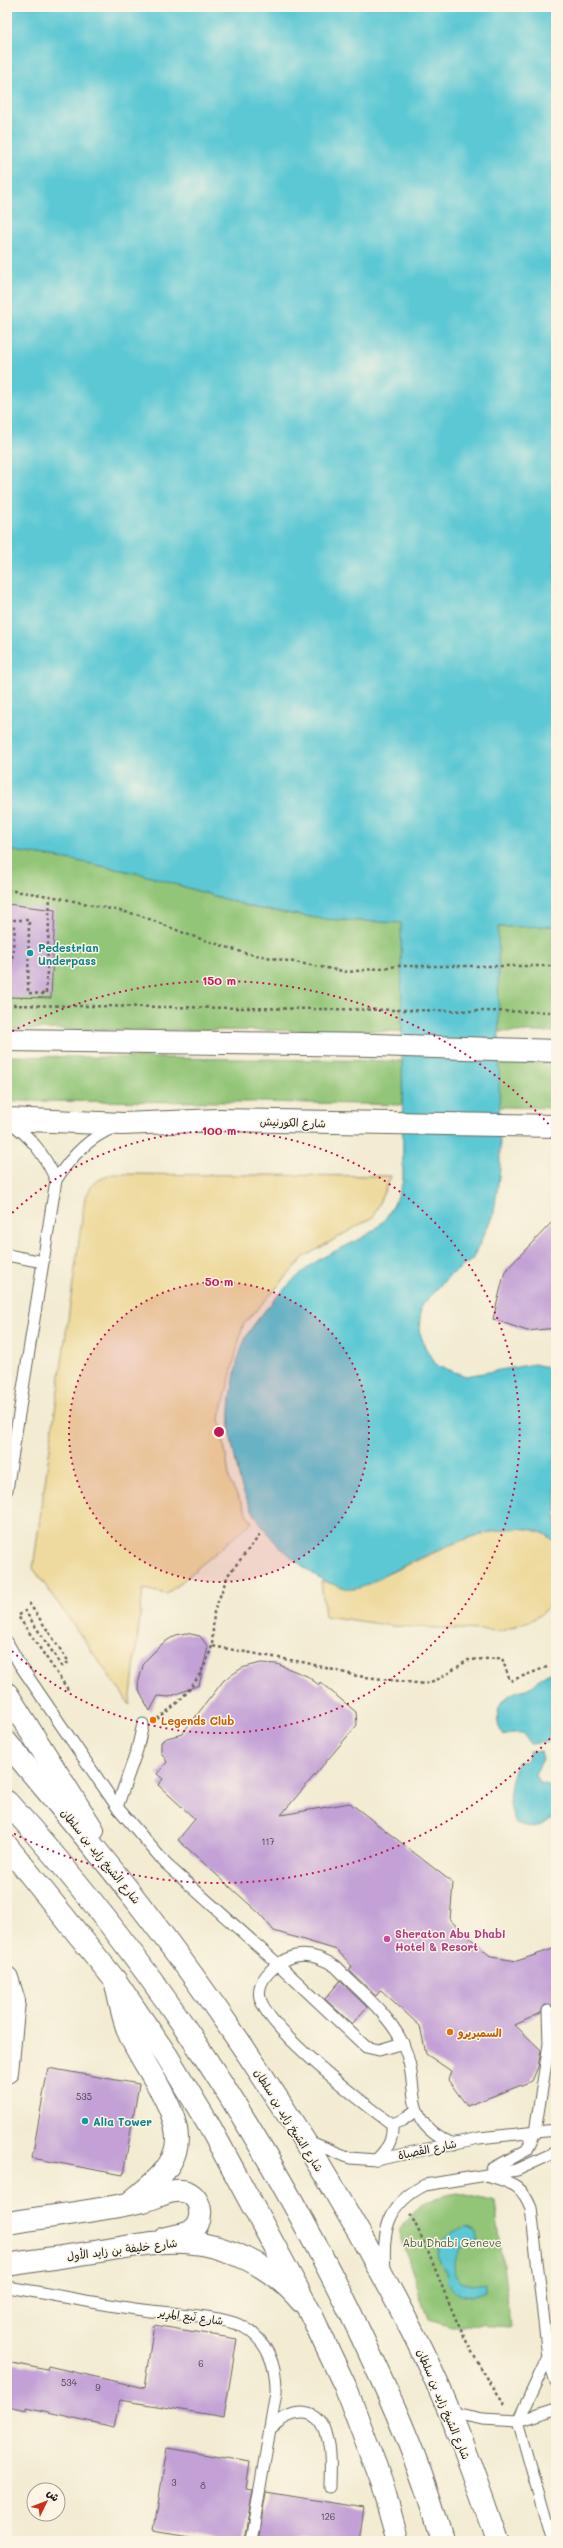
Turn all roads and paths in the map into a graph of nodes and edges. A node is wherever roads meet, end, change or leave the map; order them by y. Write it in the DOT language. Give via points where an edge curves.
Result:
graph roads {
  1 [pos="7,890"];
  2 [pos="50,896"];
  3 [pos="7,920"];
  4 [pos="7,926"];
  5 [pos="556,966"];
  6 [pos="7,981"];
  7 [pos="7,1005"];
  8 [pos="556,1012"];
  9 [pos="7,1040"];
  10 [pos="556,1051"];
  11 [pos="7,1120"];
  12 [pos="123,1124"];
  13 [pos="556,1126"];
  14 [pos="56,1180"];
  15 [pos="7,1255"];
  16 [pos="43,1262"];
  17 [pos="7,1490"];
  18 [pos="260,1535"];
  19 [pos="29,1603"];
  20 [pos="7,1642"];
  21 [pos="212,1646"];
  22 [pos="547,1667"];
  23 [pos="69,1691"];
  24 [pos="7,1694"];
  25 [pos="143,1724"];
  26 [pos="7,1743"];
  27 [pos="7,1802"];
  28 [pos="117,1807"];
  29 [pos="7,1846"];
  30 [pos="138,1902"];
  31 [pos="278,1964"];
  32 [pos="7,1978"];
  33 [pos="115,1980"];
  34 [pos="548,2010"];
  35 [pos="403,2043"];
  36 [pos="7,2072"];
  37 [pos="416,2110"];
  38 [pos="392,2124"];
  39 [pos="556,2130"];
  40 [pos="535,2132"];
  41 [pos="302,2138"];
  42 [pos="454,2144"];
  43 [pos="556,2152"];
  44 [pos="376,2160"];
  45 [pos="483,2174"];
  46 [pos="400,2202"];
  47 [pos="127,2205"];
  48 [pos="7,2223"];
  49 [pos="141,2245"];
  50 [pos="7,2265"];
  51 [pos="386,2283"];
  52 [pos="7,2287"];
  53 [pos="310,2312"];
  54 [pos="548,2357"];
  55 [pos="556,2382"];
  56 [pos="556,2410"];
  57 [pos="447,2411"];
  58 [pos="518,2421"];
  59 [pos="270,2429"];
  60 [pos="330,2487"];
  61 [pos="552,2522"];
  62 [pos="251,2541"];
  63 [pos="398,2541"];
  64 [pos="442,2541"];
  65 [pos="497,2541"];
  66 [pos="552,2541"];
  1 -- 2 [label="path"];
  2 -- 3 [label="path" via="46,994 28,993 29,920"];
  2 -- 5 [label="path" via="138,915 245,953 348,972 398,966"];
  4 -- 6 [label="path" via="15,927 10,981"];
  7 -- 8 [label="path"];
  9 -- 10 [label="main road" via="376,1045"];
  11 -- 12 [label="main road, شارع الكورنيش"];
  11 -- 14 [label="lane" via="33,1142"];
  12 -- 13 [label="main road, شارع الكورنيش" via="218,1120 378,1125"];
  12 -- 14 [label="lane" via="90,1141 69,1161"];
  14 -- 16 [label="lane"];
  15 -- 16 [label="lane"];
  16 -- 17 [label="lane"];
  18 -- 21 [label="path" via="228,1576 214,1612"];
  19 -- 23 [label="path" via="68,1662 62,1666 25,1611 18,1616"];
  20 -- 28 [label="lane"];
  21 -- 22 [label="path" via="308,1663 357,1676 425,1684 441,1678 468,1660 502,1658 510,1681"];
  21 -- 25 [label="path" via="205,1667 177,1705 151,1723"];
  24 -- 30 [label="main road"];
  25 -- 28 [label="lane" via="137,1750"];
  26 -- 30 [label="main road, شارع الشيخ زايد بن سلطان"];
  27 -- 64 [label="main road" via="118,1932 225,2088 269,2161 319,2249 371,2356 406,2439"];
  28 -- 31 [label="lane" via="166,1864"];
  29 -- 33 [label="main road"];
  30 -- 41 [label="main road, شارع الشيخ زايد بن سلطان" via="245,2049"];
  31 -- 35 [label="lane" via="366,2047 379,2050"];
  31 -- 35 [label="lane" via="301,1956 325,1960 336,1967 381,2012"];
  31 -- 38 [label="lane" via="270,1970 260,1988 260,1998 265,2008 304,2054"];
  32 -- 36 [label="main road" via="14,2001"];
  33 -- 47 [label="main road" via="128,2033 169,2107 177,2138 176,2150 168,2168"];
  33 -- 53 [label="main road" via="167,2056 210,2127"];
  34 -- 40 [label="lane" via="549,2044"];
  35 -- 37 [label="lane"];
  37 -- 38 [label="lane" via="403,2120"];
  37 -- 42 [label="lane" via="435,2137"];
  38 -- 44 [label="lane" via="389,2146"];
  39 -- 40 [label="lane, شارع القَصباة"];
  40 -- 42 [label="lane, شارع القَصباة" via="479,2138"];
  40 -- 45 [label="lane" via="527,2150"];
  41 -- 44 [label="lane, شارع القَصباة" via="343,2156"];
  41 -- 51 [label="main road, شارع الشيخ زايد بن سلطان"];
  42 -- 44 [label="lane, شارع القَصباة"];
  43 -- 45 [label="lane" via="517,2170"];
  45 -- 46 [label="lane" via="425,2185"];
  45 -- 54 [label="lane" via="518,2186 526,2195 531,2208"];
  46 -- 51 [label="lane" via="385,2227"];
  46 -- 58 [label="path" via="408,2210 423,2238 452,2311 470,2348 492,2386"];
  47 -- 48 [label="main road"];
  47 -- 49 [label="main road" via="182,2191 194,2197 200,2208 200,2220 190,2232"];
  49 -- 50 [label="main road, شارع خليفة بن زايد الأول"];
  49 -- 53 [label="main road, شارع خليفة بن زايد الأول" via="184,2242 234,2253 282,2281"];
  51 -- 57 [label="main road, شارع الشيخ زايد بن سلطان" via="419,2345"];
  52 -- 59 [label="lane, شارع نَبع المرِير" via="140,2310 228,2321 242,2327 266,2348 273,2362 276,2393"];
  53 -- 63 [label="main road" via="345,2386 380,2478"];
  54 -- 55 [label="lane"];
  54 -- 58 [label="lane"];
  56 -- 58 [label="lane"];
  57 -- 58 [label="lane" via="482,2419"];
  57 -- 65 [label="main road, شارع الشيخ زايد بن سلطان" via="474,2472"];
  58 -- 61 [label="lane"];
  59 -- 60 [label="lane" via="281,2418 295,2412 309,2413 321,2423 328,2440"];
  59 -- 62 [label="lane, شارع نَبع المرِير"];
  61 -- 66 [label="lane"];
}
